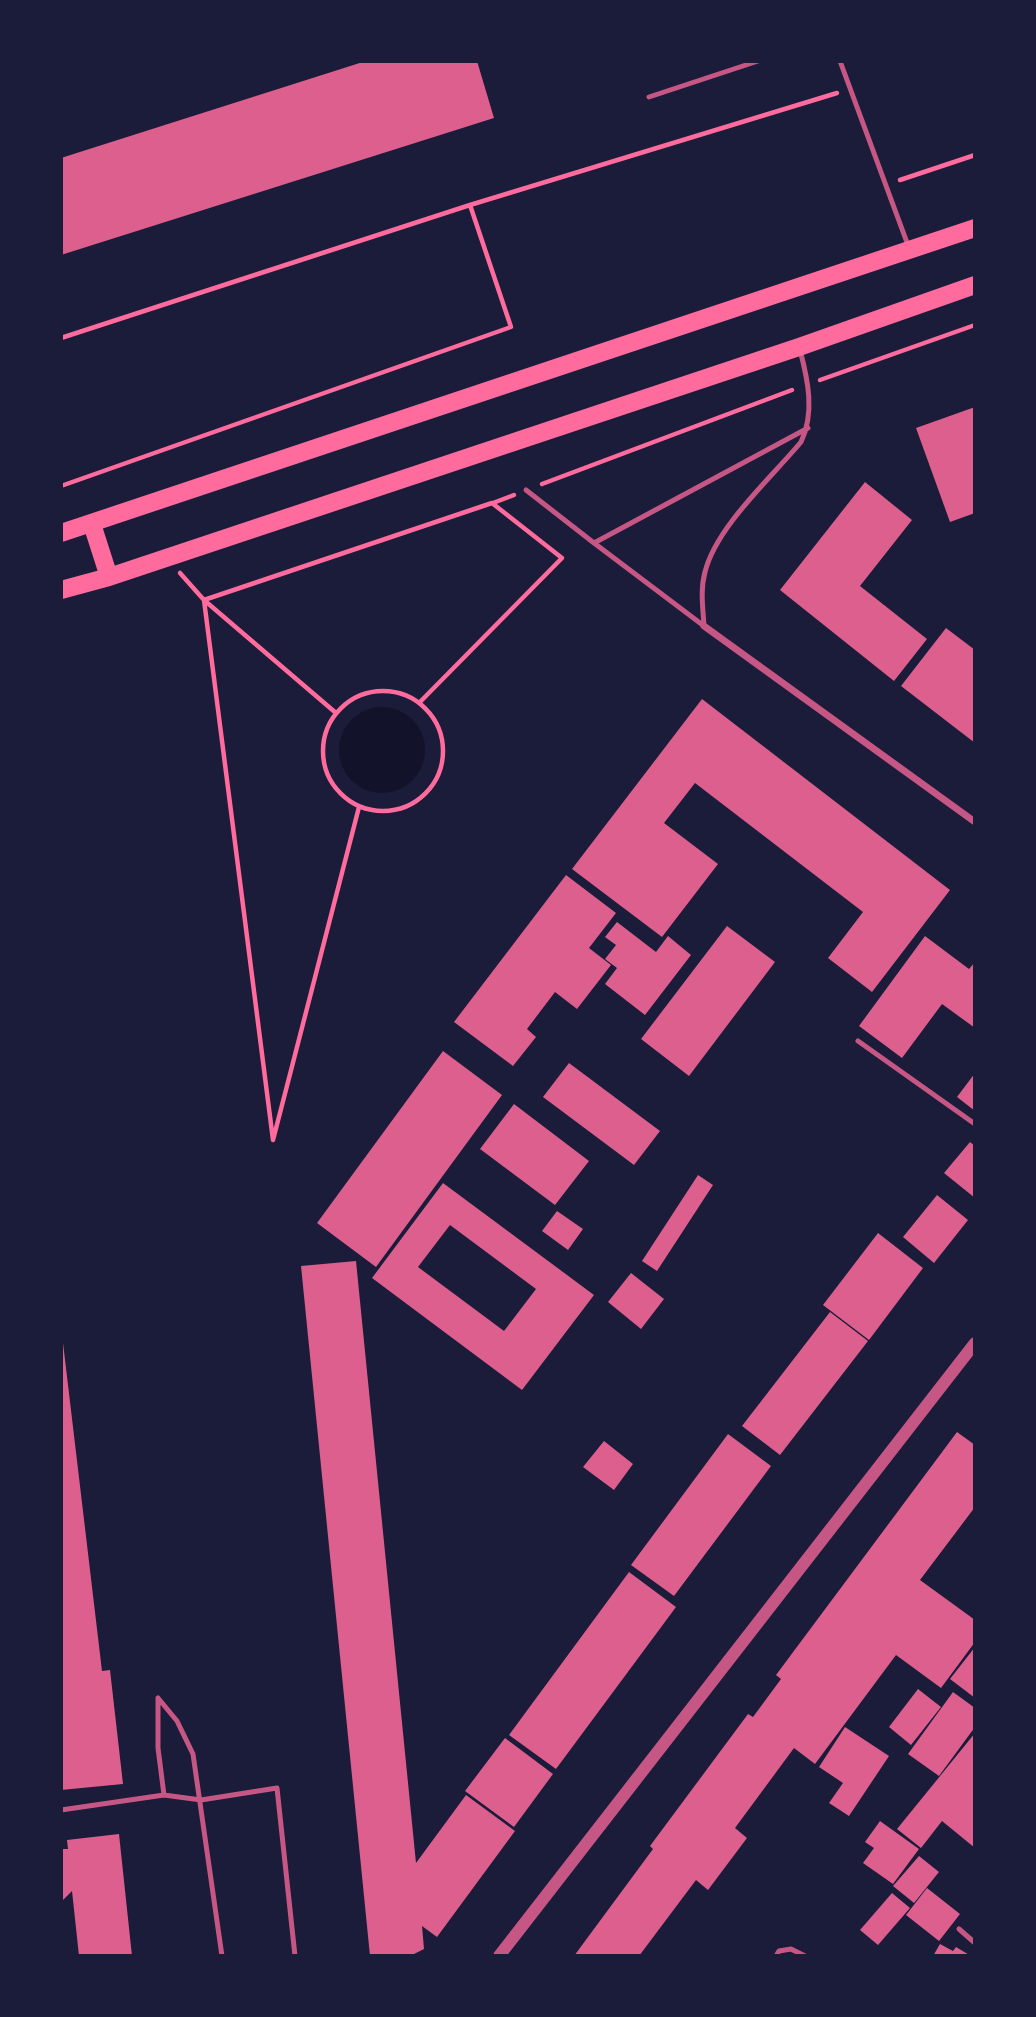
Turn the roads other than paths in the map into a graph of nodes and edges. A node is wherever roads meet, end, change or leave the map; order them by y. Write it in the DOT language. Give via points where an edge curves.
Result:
graph roads {
  1 [pos="758,61"];
  2 [pos="840,61"];
  3 [pos="649,97"];
  4 [pos="975,228"];
  5 [pos="910,251"];
  6 [pos="975,285"];
  7 [pos="799,347"];
  8 [pos="808,428"];
  9 [pos="526,490"];
  10 [pos="92,524"];
  11 [pos="61,533"];
  12 [pos="594,543"];
  13 [pos="109,577"];
  14 [pos="61,590"];
  15 [pos="704,626"];
  16 [pos="975,822"];
  17 [pos="858,1041"];
  18 [pos="975,1124"];
  19 [pos="975,1343"];
  20 [pos="163,1795"];
  21 [pos="201,1800"];
  22 [pos="61,1811"];
  23 [pos="959,1929"];
  24 [pos="975,1943"];
  25 [pos="222,1956"];
  26 [pos="295,1956"];
  27 [pos="499,1956"];
  28 [pos="776,1956"];
  29 [pos="805,1956"];
  1 -- 3 [label="lane"];
  2 -- 5 [label="lane"];
  4 -- 5 [label="main road"];
  5 -- 10 [label="main road"];
  6 -- 7 [label="main road"];
  7 -- 8 [label="lane" via="809,384"];
  7 -- 13 [label="main road"];
  8 -- 12 [label="lane"];
  8 -- 15 [label="lane" via="711,553 702,591"];
  9 -- 12 [label="lane"];
  10 -- 11 [label="main road"];
  10 -- 13 [label="main road"];
  12 -- 15 [label="lane"];
  13 -- 14 [label="main road"];
  15 -- 16 [label="street"];
  17 -- 18 [label="lane"];
  19 -- 27 [label="street"];
  20 -- 21 [label="lane"];
  20 -- 21 [label="lane" via="158,1698 177,1721 193,1754"];
  20 -- 22 [label="lane"];
  21 -- 25 [label="lane"];
  21 -- 26 [label="lane" via="277,1788"];
  23 -- 24 [label="lane"];
  28 -- 29 [label="lane" via="791,1949"];
}
